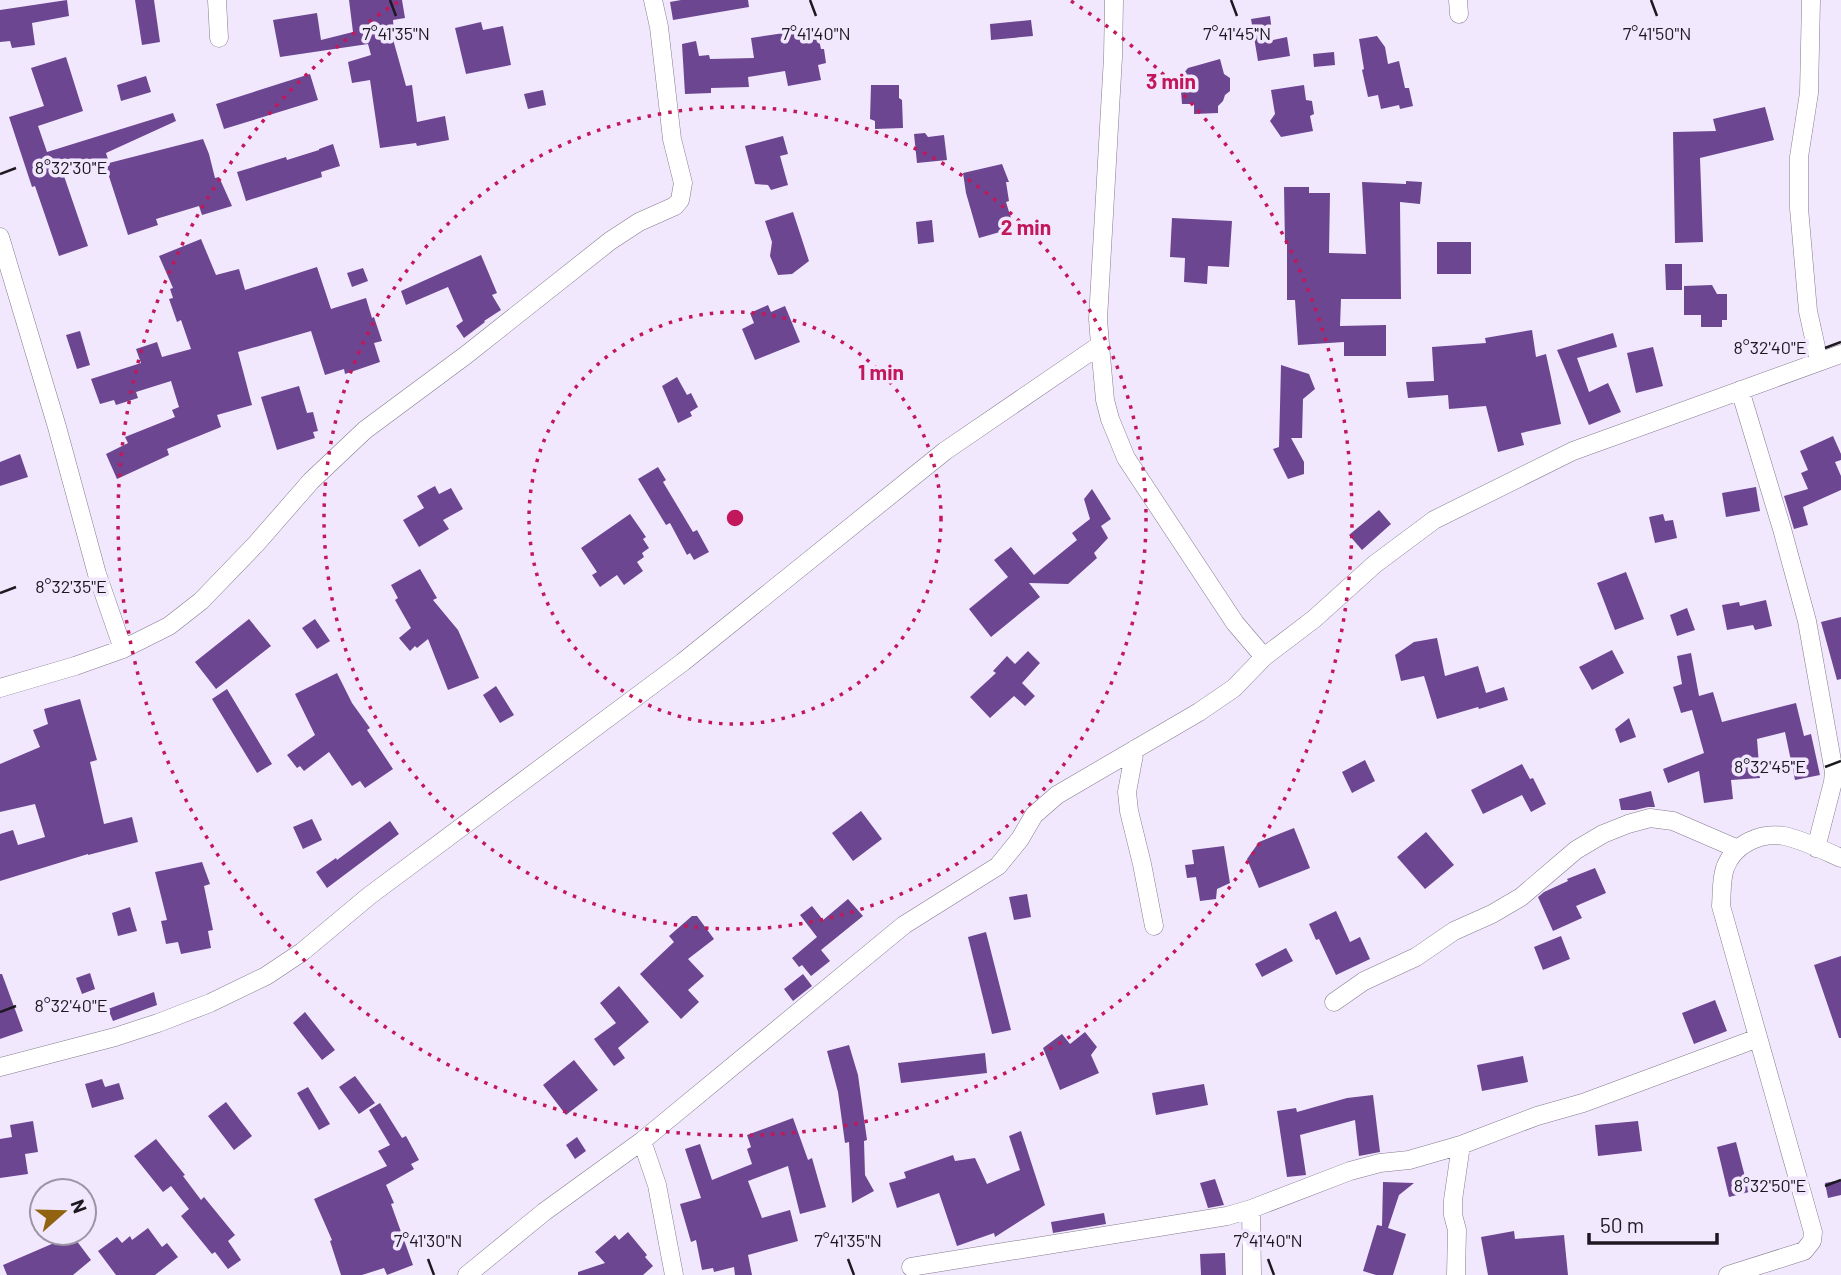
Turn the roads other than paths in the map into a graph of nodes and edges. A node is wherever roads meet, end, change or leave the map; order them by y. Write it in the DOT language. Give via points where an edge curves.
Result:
graph roads {
  1 [pos="217,0"];
  2 [pos="653,0"];
  3 [pos="1114,0"];
  4 [pos="1811,0"];
  5 [pos="219,38"];
  6 [pos="0,237"];
  7 [pos="1100,345"];
  8 [pos="1841,354"];
  9 [pos="1819,361"];
  10 [pos="1740,390"];
  11 [pos="123,649"];
  12 [pos="1264,657"];
  13 [pos="0,688"];
  14 [pos="1135,749"];
  15 [pos="1816,848"];
  16 [pos="1738,849"];
  17 [pos="1841,858"];
  18 [pos="1154,926"];
  19 [pos="1334,1002"];
  20 [pos="1758,1038"];
  21 [pos="0,1067"];
  22 [pos="642,1141"];
  23 [pos="1461,1145"];
  24 [pos="1251,1209"];
  25 [pos="911,1266"];
  26 [pos="467,1275"];
  27 [pos="674,1275"];
  28 [pos="1252,1275"];
  29 [pos="1456,1275"];
  30 [pos="1728,1275"];
  1 -- 5 [label="street"];
  2 -- 11 [label="street" via="671,139 683,183 680,200 610,241 365,429 201,601 169,626"];
  3 -- 7 [label="street"];
  4 -- 9 [label="street" via="1809,93 1799,157 1798,208 1808,311"];
  6 -- 11 [label="street"];
  7 -- 12 [label="street" via="1105,400 1126,458 1235,623"];
  7 -- 21 [label="street" via="945,451 682,662 266,976 146,1027"];
  8 -- 9 [label="street"];
  9 -- 10 [label="street"];
  10 -- 12 [label="street" via="1573,451 1433,520"];
  10 -- 15 [label="street" via="1807,621 1834,772"];
  11 -- 13 [label="street"];
  12 -- 14 [label="street" via="1213,703"];
  14 -- 18 [label="street" via="1127,792 1129,811"];
  14 -- 22 [label="street" via="1057,795 1034,815 998,866 904,925"];
  15 -- 16 [label="street" via="1785,836 1764,835"];
  15 -- 17 [label="street"];
  16 -- 19 [label="street" via="1673,821 1650,818 1628,824 1576,850 1521,897 1454,930 1416,957 1364,981"];
  16 -- 20 [label="street" via="1726,866 1721,906"];
  20 -- 23 [label="street"];
  20 -- 30 [label="street" via="1811,1223 1812,1241 1804,1251"];
  22 -- 26 [label="street"];
  22 -- 27 [label="street" via="657,1185"];
  23 -- 24 [label="street" via="1350,1171"];
  23 -- 29 [label="street" via="1453,1200"];
  24 -- 25 [label="street"];
  24 -- 28 [label="street"];
}
